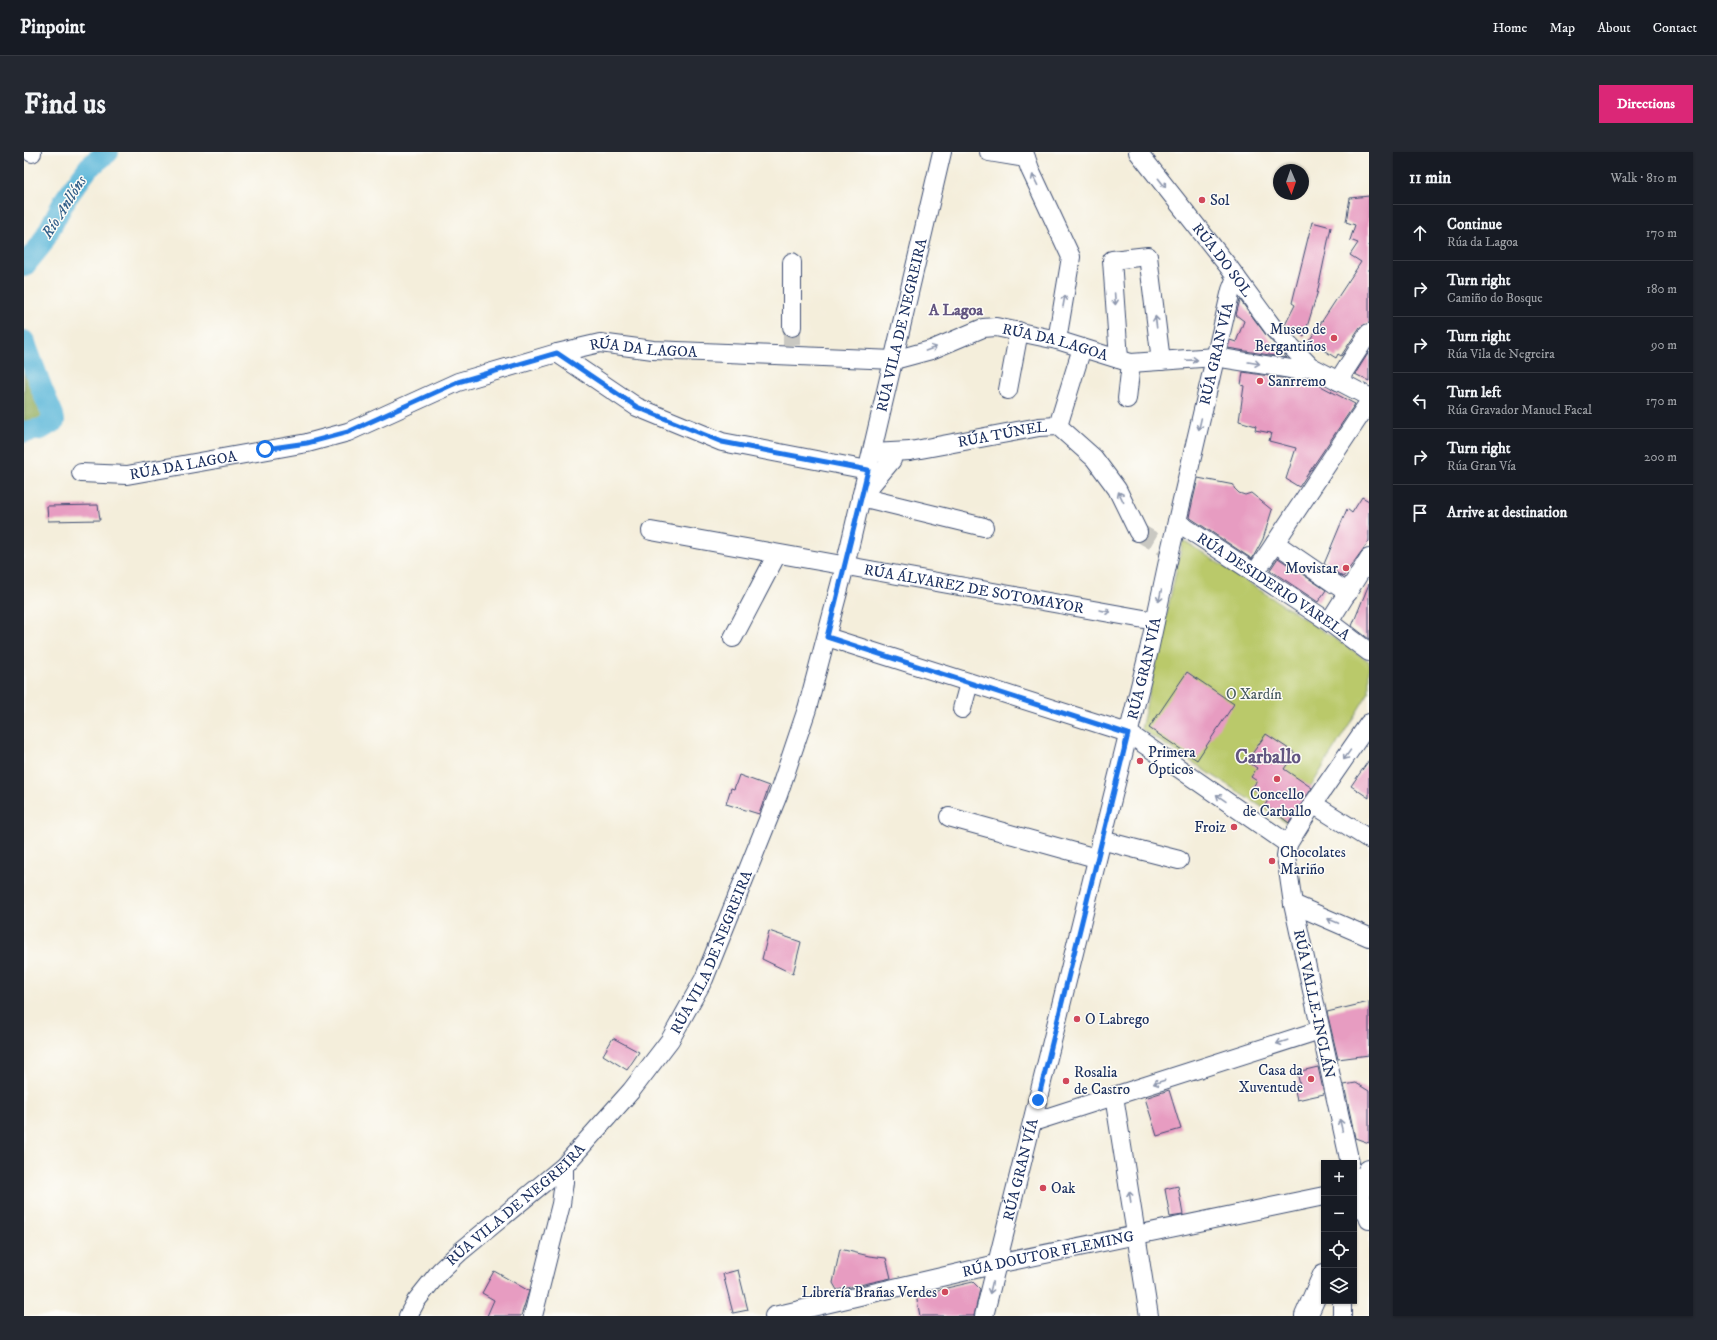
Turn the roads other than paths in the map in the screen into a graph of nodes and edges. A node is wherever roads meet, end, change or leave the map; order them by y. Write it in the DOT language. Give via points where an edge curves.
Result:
graph roads {
  1 [pos="942,152"];
  2 [pos="989,152"];
  3 [pos="1138,152"];
  4 [pos="1025,155"];
  5 [pos="792,262"];
  6 [pos="1236,277"];
  7 [pos="792,327"];
  8 [pos="1019,331"];
  9 [pos="1369,333"];
  10 [pos="1057,340"];
  11 [pos="1082,348"];
  12 [pos="557,353"];
  13 [pos="1215,357"];
  14 [pos="894,360"];
  15 [pos="1125,361"];
  16 [pos="1161,361"];
  17 [pos="1310,366"];
  18 [pos="1338,381"];
  19 [pos="1008,390"];
  20 [pos="1369,397"];
  21 [pos="1127,399"];
  22 [pos="1369,402"];
  23 [pos="1058,426"];
  24 [pos="877,431"];
  25 [pos="901,454"];
  26 [pos="81,473"];
  27 [pos="870,478"];
  28 [pos="1177,522"];
  29 [pos="984,527"];
  30 [pos="651,531"];
  31 [pos="1138,532"];
  32 [pos="1275,543"];
  33 [pos="777,554"];
  34 [pos="1369,558"];
  35 [pos="846,566"];
  36 [pos="1255,573"];
  37 [pos="1348,593"];
  38 [pos="1155,621"];
  39 [pos="1329,622"];
  40 [pos="827,637"];
  41 [pos="732,638"];
  42 [pos="1369,652"];
  43 [pos="969,684"];
  44 [pos="962,709"];
  45 [pos="1369,723"];
  46 [pos="1128,734"];
  47 [pos="1313,804"];
  48 [pos="949,817"];
  49 [pos="1101,840"];
  50 [pos="1369,840"];
  51 [pos="1288,844"];
  52 [pos="1096,858"];
  53 [pos="1179,860"];
  54 [pos="1293,904"];
  55 [pos="1369,937"];
  56 [pos="1320,1030"];
  57 [pos="1114,1096"];
  58 [pos="1033,1122"];
  59 [pos="1349,1160"];
  60 [pos="564,1166"];
  61 [pos="1369,1171"];
  62 [pos="1358,1193"];
  63 [pos="1321,1197"];
  64 [pos="1369,1220"];
  65 [pos="1136,1235"];
  66 [pos="997,1264"];
  67 [pos="1321,1281"];
  68 [pos="1342,1304"];
  69 [pos="814,1312"];
  70 [pos="408,1316"];
  71 [pos="533,1316"];
  72 [pos="774,1316"];
  73 [pos="984,1316"];
  74 [pos="1149,1316"];
  75 [pos="1306,1316"];
  76 [pos="1342,1316"];
  1 -- 14 [label="street, RÚA VILA DE NEGREIRA"];
  2 -- 4 [label="street"];
  3 -- 6 [label="street, RÚA DO SOL, one-way"];
  10 -- 4 [label="street, one-way" via="1072,257"];
  5 -- 7 [label="street"];
  6 -- 13 [label="street, RÚA GRAN VÍA"];
  6 -- 17 [label="street, RÚA DO SOL" via="1274,328"];
  8 -- 10 [label="street, RÚA DA LAGOA"];
  14 -- 8 [label="street, RÚA DA LAGOA, one-way" via="931,350 983,328 996,327"];
  8 -- 19 [label="street"];
  9 -- 18 [label="street"];
  10 -- 11 [label="street, RÚA DA LAGOA"];
  11 -- 15 [label="street, RÚA DA LAGOA"];
  11 -- 23 [label="street"];
  12 -- 14 [label="street, RÚA DA LAGOA" via="600,343 653,350"];
  12 -- 26 [label="street, RÚA DA LAGOA" via="458,382 348,432 307,443 127,475"];
  12 -- 27 [label="street" via="637,407 722,442"];
  16 -- 13 [label="street, RÚA DA LAGOA, one-way"];
  13 -- 17 [label="street, RÚA DA LAGOA, one-way" via="1297,370"];
  13 -- 28 [label="street, RÚA GRAN VÍA, one-way"];
  14 -- 24 [label="street, RÚA VILA DE NEGREIRA"];
  15 -- 16 [label="street, RÚA DA LAGOA"];
  16 -- 15 [label="street, one-way" via="1148,256 1112,260"];
  15 -- 21 [label="street"];
  17 -- 18 [label="street, RÚA DO SOL"];
  18 -- 20 [label="street, RÚA DO SOL"];
  22 -- 32 [label="street"];
  23 -- 25 [label="street, RÚA TÚNEL" via="1039,427"];
  31 -- 23 [label="street, RÚA TÚNEL, one-way" via="1117,489 1094,458"];
  24 -- 25 [label="street"];
  24 -- 27 [label="street, RÚA VILA DE NEGREIRA"];
  25 -- 27 [label="street, RÚA TÚNEL"];
  25 -- 27 [label="street, RÚA VILA DE NEGREIRA"];
  27 -- 29 [label="street"];
  27 -- 35 [label="street, RÚA VILA DE NEGREIRA"];
  28 -- 36 [label="street, RÚA DESIDERIO VARELA"];
  28 -- 38 [label="street, RÚA GRAN VÍA, one-way"];
  30 -- 33 [label="street, RÚA ÁLVAREZ DE SOTOMAYOR"];
  32 -- 36 [label="street"];
  32 -- 37 [label="street"];
  33 -- 35 [label="street, RÚA ÁLVAREZ DE SOTOMAYOR"];
  33 -- 41 [label="street"];
  34 -- 37 [label="street"];
  35 -- 38 [label="street, RÚA ÁLVAREZ DE SOTOMAYOR, one-way"];
  35 -- 40 [label="street, RÚA VILA DE NEGREIRA"];
  36 -- 39 [label="street, RÚA DESIDERIO VARELA"];
  37 -- 39 [label="street"];
  38 -- 46 [label="street, RÚA GRAN VÍA"];
  39 -- 42 [label="street, RÚA DESIDERIO VARELA"];
  40 -- 43 [label="street"];
  40 -- 60 [label="street, RÚA VILA DE NEGREIRA" via="785,777 729,921 695,998 656,1060"];
  43 -- 44 [label="street"];
  43 -- 46 [label="street"];
  45 -- 47 [label="street, one-way"];
  46 -- 49 [label="street, RÚA GRAN VÍA"];
  51 -- 46 [label="street, one-way"];
  47 -- 50 [label="street"];
  47 -- 51 [label="street"];
  48 -- 52 [label="street"];
  49 -- 52 [label="street, RÚA GRAN VÍA"];
  49 -- 53 [label="street"];
  51 -- 54 [label="street, RÚA VALLE-INCLÁN" via="1286,856"];
  52 -- 58 [label="street, RÚA GRAN VÍA"];
  55 -- 54 [label="street, one-way"];
  54 -- 56 [label="street, RÚA VALLE-INCLÁN"];
  56 -- 57 [label="street, one-way"];
  59 -- 56 [label="street, RÚA VALLE-INCLÁN, one-way"];
  57 -- 58 [label="street"];
  65 -- 57 [label="street, one-way"];
  58 -- 66 [label="street, RÚA GRAN VÍA"];
  60 -- 70 [label="street, RÚA VILA DE NEGREIRA" via="450,1261 427,1285"];
  60 -- 71 [label="street" via="560,1204"];
  61 -- 62 [label="main road"];
  62 -- 64 [label="street"];
  63 -- 65 [label="street, RÚA DOUTOR FLEMING"];
  65 -- 66 [label="street, RÚA DOUTOR FLEMING"];
  65 -- 74 [label="street"];
  66 -- 69 [label="street, RÚA DOUTOR FLEMING"];
  66 -- 73 [label="street, RÚA GRAN VÍA, one-way"];
  67 -- 75 [label="main road"];
  68 -- 76 [label="street"];
  69 -- 72 [label="street, RÚA DOUTOR FLEMING"];
}
